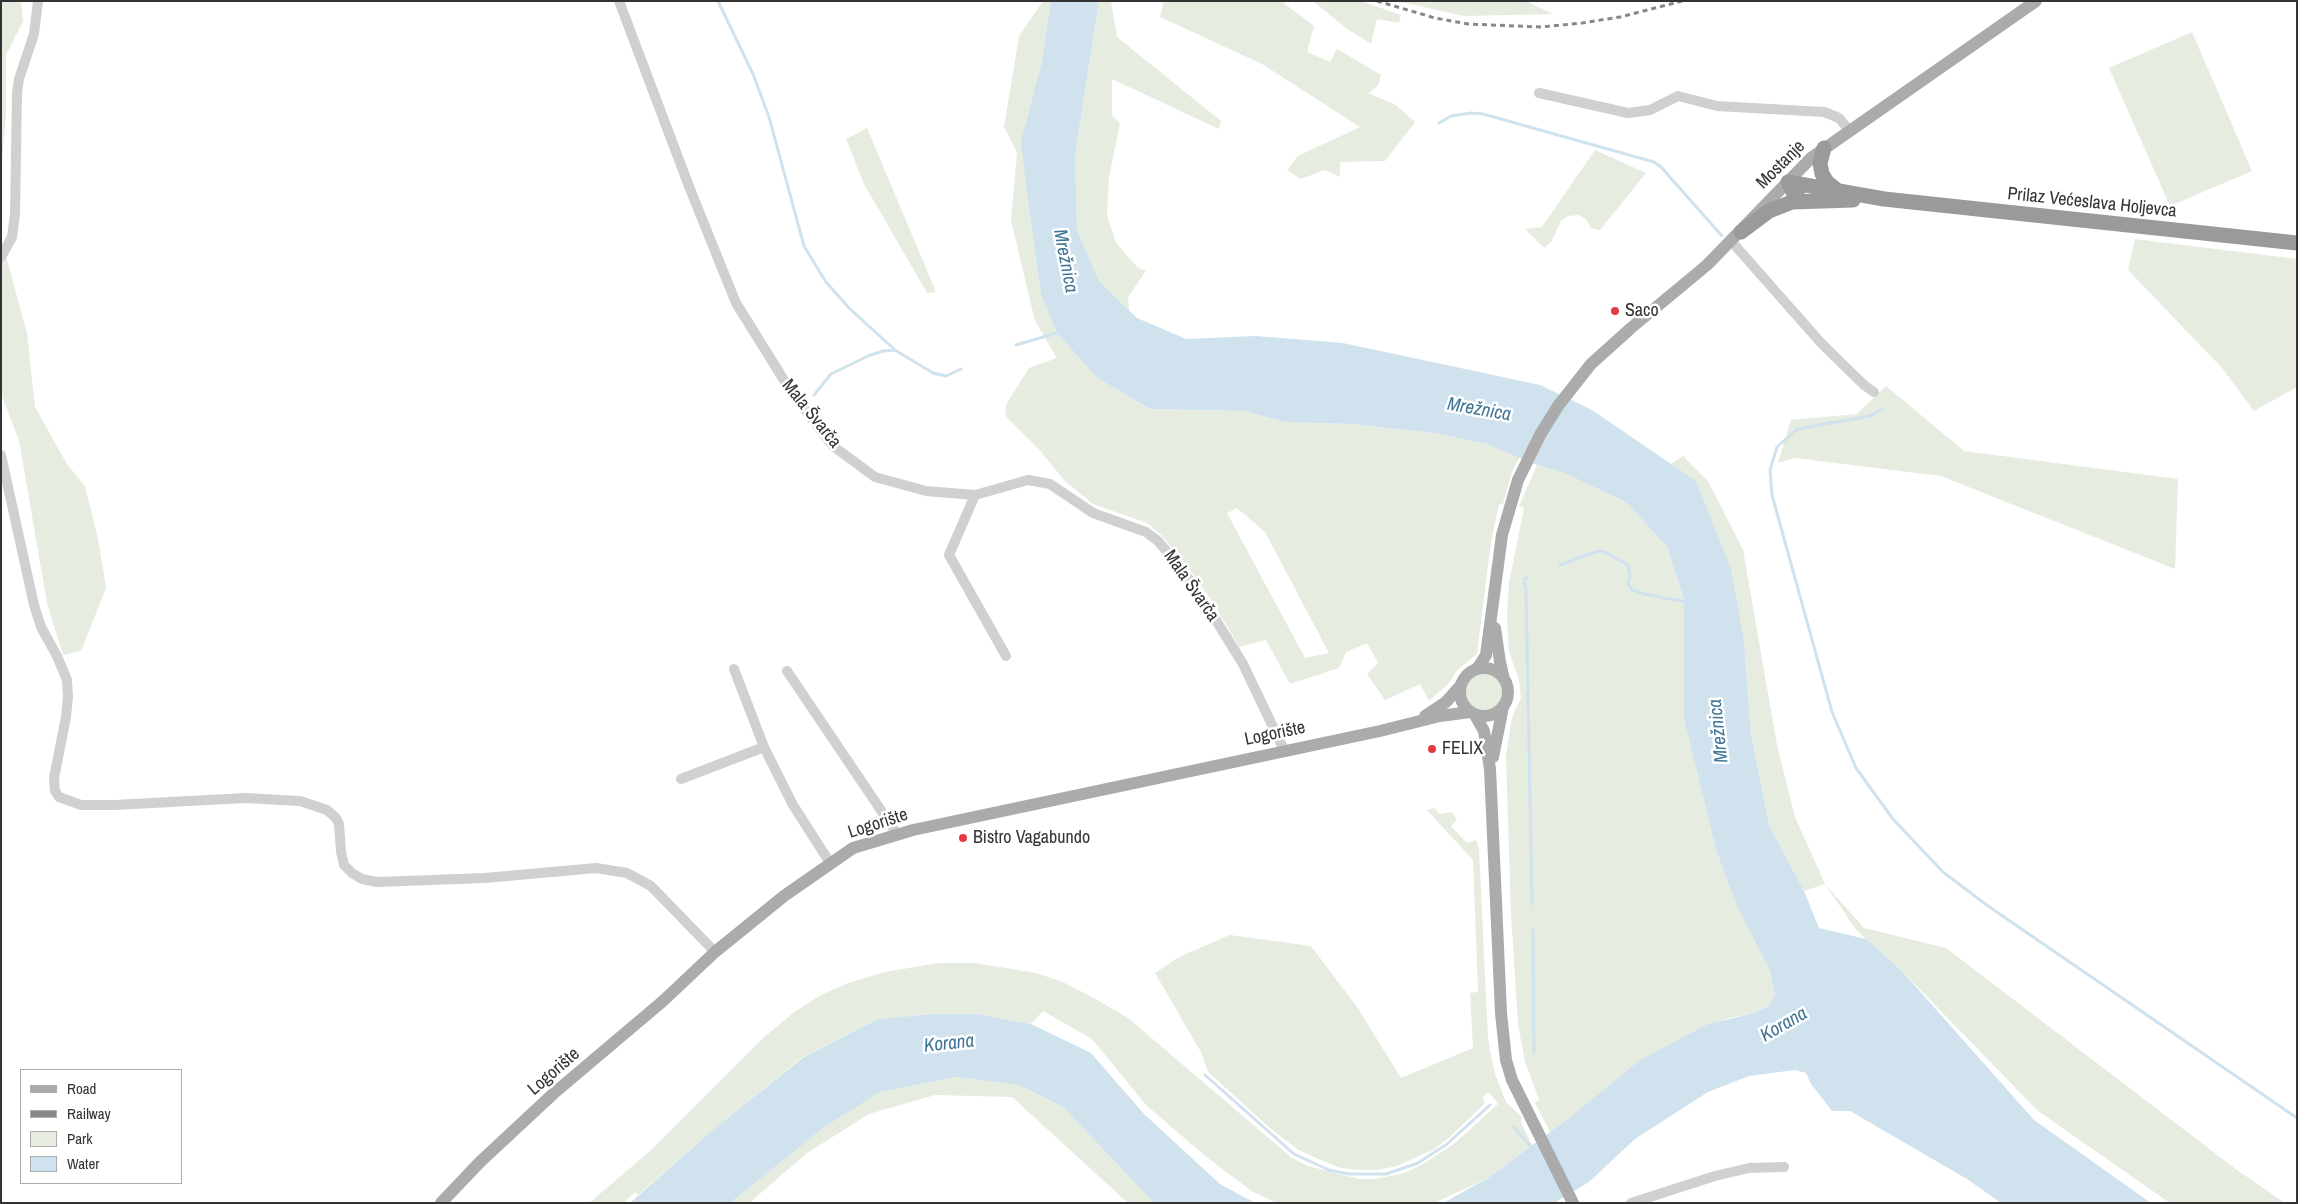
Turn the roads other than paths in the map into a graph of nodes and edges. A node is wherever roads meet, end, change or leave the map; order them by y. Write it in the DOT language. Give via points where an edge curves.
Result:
graph roads {
  1 [pos="38,1"];
  2 [pos="619,1"];
  3 [pos="2036,1"];
  4 [pos="1539,93"];
  5 [pos="1849,130"];
  6 [pos="1824,148"];
  7 [pos="1788,182"];
  8 [pos="1836,190"];
  9 [pos="1802,200"];
  10 [pos="1884,200"];
  11 [pos="1736,236"];
  12 [pos="2297,244"];
  13 [pos="1,257"];
  14 [pos="1874,392"];
  15 [pos="1,455"];
  16 [pos="975,495"];
  17 [pos="1493,608"];
  18 [pos="1006,656"];
  19 [pos="734,669"];
  20 [pos="1477,669"];
  21 [pos="788,671"];
  22 [pos="1506,682"];
  23 [pos="1461,685"];
  24 [pos="1503,707"];
  25 [pos="1473,714"];
  26 [pos="1417,721"];
  27 [pos="764,747"];
  28 [pos="1284,750"];
  29 [pos="1490,769"];
  30 [pos="681,779"];
  31 [pos="897,834"];
  32 [pos="830,863"];
  33 [pos="716,952"];
  34 [pos="1784,1167"];
  35 [pos="441,1203"];
  36 [pos="1573,1203"];
  37 [pos="1632,1203"];
  1 -- 13 [label="street" via="34,34 19,79 12,237"];
  2 -- 16 [label="street, Mala Švarča" via="736,303 792,393 833,446 875,477 926,491"];
  3 -- 5 [label="main road, Mostanje"];
  4 -- 5 [label="street" via="1628,113 1650,110 1678,96 1717,106 1824,112 1839,118"];
  5 -- 6 [label="main road, Mostanje"];
  6 -- 7 [label="main road, Mostanje"];
  6 -- 8 [label="highway" via="1820,163 1822,174"];
  7 -- 8 [label="highway, Prilaz Većeslava Holjevca"];
  7 -- 9 [label="highway" via="1794,194"];
  7 -- 11 [label="main road, Mostanje"];
  8 -- 10 [label="highway, Prilaz Većeslava Holjevca"];
  9 -- 10 [label="highway, Prilaz Većeslava Holjevca"];
  9 -- 11 [label="highway, Prilaz Većeslava Holjevca" via="1778,206"];
  10 -- 12 [label="highway, Prilaz Većeslava Holjevca"];
  11 -- 14 [label="street" via="1786,305"];
  11 -- 17 [label="main road, Mostanje" via="1708,265 1607,349 1575,384 1554,414 1531,451 1508,510 1499,552"];
  15 -- 33 [label="street" via="34,605 67,680 66,717 54,778 59,798 82,805 245,798 300,801 327,810 336,818 344,865 362,879 376,882 485,878 596,868 627,874 650,886"];
  16 -- 18 [label="street" via="948,555"];
  16 -- 28 [label="street, Mala Švarča" via="1028,480 1050,484 1093,512 1134,526 1158,541 1184,572 1242,664"];
  17 -- 20 [label="main road" via="1486,655"];
  17 -- 22 [label="main road"];
  19 -- 27 [label="street"];
  20 -- 22 [label="main road" via="1490,669"];
  20 -- 23 [label="main road"];
  21 -- 31 [label="street"];
  22 -- 24 [label="main road" via="1508,695"];
  23 -- 25 [label="main road" via="1461,700"];
  23 -- 26 [label="main road, Logorište" via="1446,702"];
  24 -- 25 [label="main road" via="1490,716"];
  24 -- 29 [label="main road"];
  25 -- 26 [label="main road, Logorište"];
  25 -- 29 [label="main road" via="1484,731"];
  26 -- 28 [label="main road, Logorište"];
  27 -- 30 [label="street"];
  27 -- 32 [label="street" via="793,805"];
  28 -- 31 [label="main road, Logorište"];
  29 -- 36 [label="main road" via="1503,1043 1509,1072"];
  31 -- 32 [label="main road, Logorište" via="853,848"];
  32 -- 33 [label="main road, Logorište"];
  33 -- 35 [label="main road, Logorište" via="553,1094"];
  34 -- 37 [label="street" via="1749,1168 1715,1176"];
}
